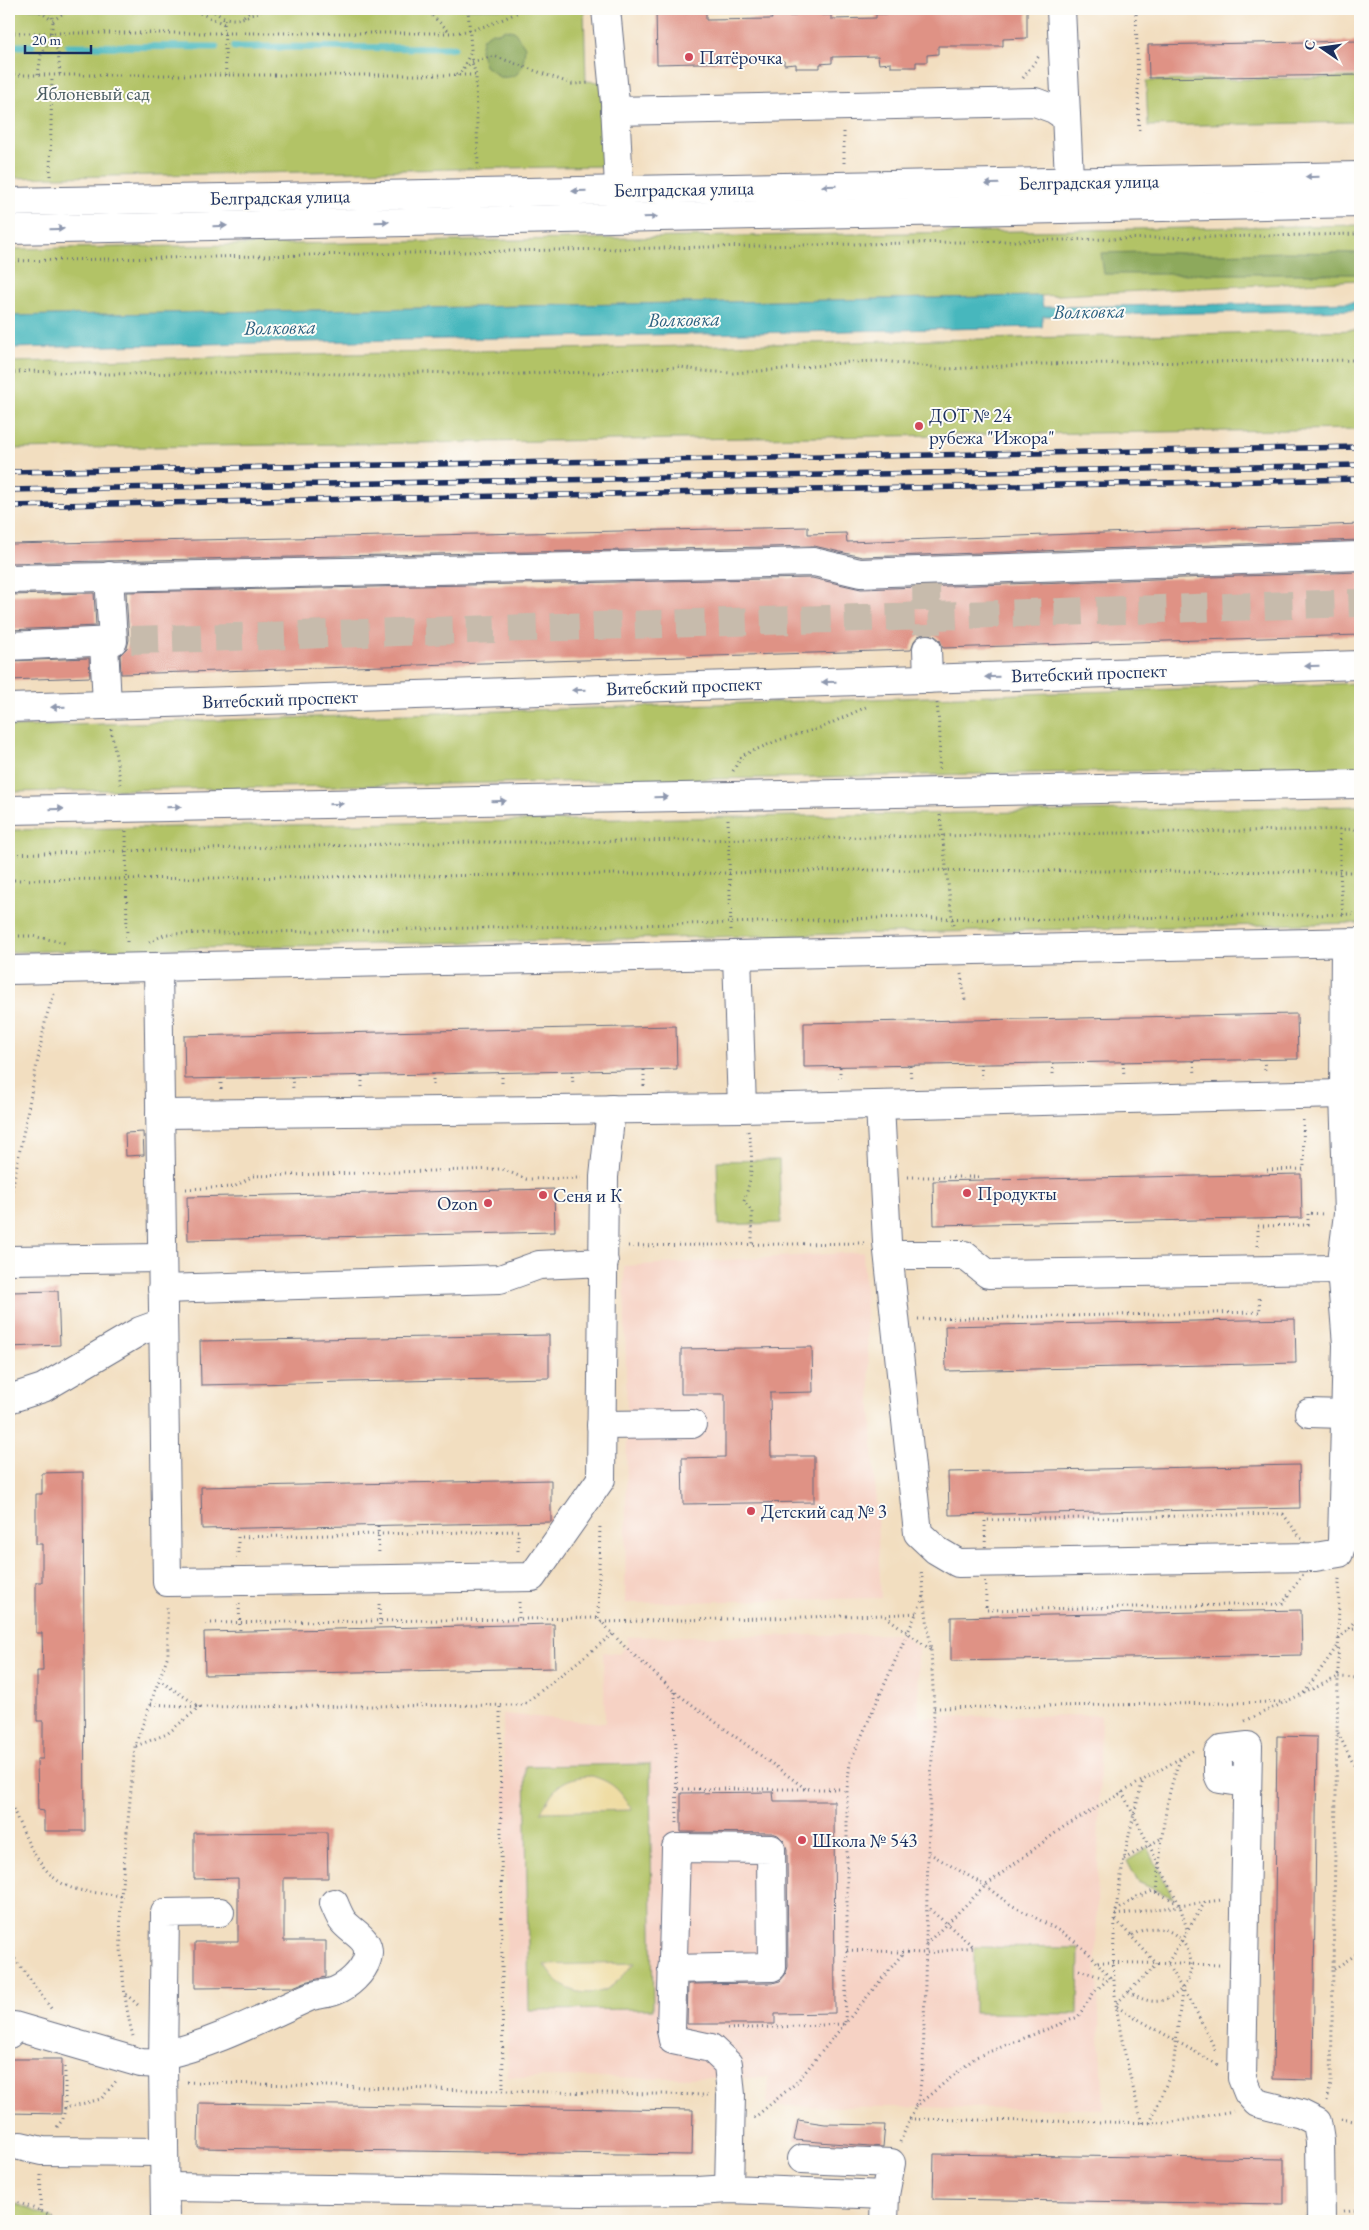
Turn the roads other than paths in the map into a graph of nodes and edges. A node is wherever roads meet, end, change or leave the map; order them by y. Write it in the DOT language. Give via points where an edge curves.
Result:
graph roads {
  1 [pos="606,9"];
  2 [pos="1061,9"];
  3 [pos="615,111"];
  4 [pos="1066,116"];
  5 [pos="1360,176"];
  6 [pos="1070,182"];
  7 [pos="620,190"];
  8 [pos="9,202"];
  9 [pos="1360,203"];
  10 [pos="1071,209"];
  11 [pos="620,218"];
  12 [pos="9,230"];
  13 [pos="1360,556"];
  14 [pos="109,576"];
  15 [pos="9,578"];
  16 [pos="116,641"];
  17 [pos="9,646"];
  18 [pos="927,649"];
  19 [pos="1360,665"];
  20 [pos="928,679"];
  21 [pos="107,705"];
  22 [pos="9,708"];
  23 [pos="1360,784"];
  24 [pos="9,810"];
  25 [pos="1353,942"];
  26 [pos="736,955"];
  27 [pos="152,956"];
  28 [pos="9,970"];
  29 [pos="1344,1094"];
  30 [pos="880,1105"];
  31 [pos="742,1108"];
  32 [pos="611,1109"];
  33 [pos="160,1114"];
  34 [pos="1354,1214"];
  35 [pos="888,1249"];
  36 [pos="604,1254"];
  37 [pos="162,1258"];
  38 [pos="9,1260"];
  39 [pos="1341,1269"];
  40 [pos="162,1288"];
  41 [pos="162,1323"];
  42 [pos="1354,1345"];
  43 [pos="9,1399"];
  44 [pos="1308,1413"];
  45 [pos="1345,1414"];
  46 [pos="692,1424"];
  47 [pos="601,1426"];
  48 [pos="1247,1783"];
  49 [pos="334,1903"];
  50 [pos="220,1912"];
  51 [pos="672,1969"];
  52 [pos="9,2034"];
  53 [pos="152,2064"];
  54 [pos="31,2148"];
  55 [pos="164,2152"];
  56 [pos="802,2159"];
  57 [pos="166,2187"];
  58 [pos="730,2189"];
  59 [pos="885,2195"];
  60 [pos="165,2221"];
  61 [pos="884,2221"];
  62 [pos="1321,2221"];
  1 -- 3 [label="street"];
  2 -- 4 [label="street"];
  3 -- 4 [label="street" via="1034,102 1054,108"];
  3 -- 7 [label="street"];
  4 -- 6 [label="street"];
  5 -- 6 [label="street, Белградская улица, one-way"];
  6 -- 7 [label="street, Белградская улица, one-way"];
  6 -- 10 [label="street"];
  7 -- 8 [label="street, Белградская улица, one-way"];
  7 -- 11 [label="street"];
  9 -- 10 [label="street, Белградская улица"];
  11 -- 10 [label="street, Белградская улица, one-way"];
  12 -- 11 [label="street, Белградская улица, one-way"];
  13 -- 14 [label="street" via="926,577 860,573 814,562"];
  14 -- 15 [label="street"];
  14 -- 16 [label="street"];
  16 -- 17 [label="street"];
  16 -- 21 [label="street"];
  18 -- 20 [label="street"];
  19 -- 20 [label="street, Витебский проспект, one-way"];
  20 -- 21 [label="street, Витебский проспект, one-way"];
  21 -- 22 [label="street, Витебский проспект, one-way"];
  24 -- 23 [label="street, one-way"];
  25 -- 26 [label="street"];
  25 -- 29 [label="street"];
  26 -- 27 [label="street"];
  26 -- 31 [label="street"];
  27 -- 28 [label="street"];
  27 -- 33 [label="street"];
  29 -- 30 [label="street"];
  29 -- 34 [label="street"];
  30 -- 31 [label="street"];
  30 -- 35 [label="street"];
  31 -- 32 [label="street"];
  32 -- 33 [label="street"];
  32 -- 36 [label="street" via="604,1177"];
  33 -- 37 [label="street"];
  34 -- 39 [label="street"];
  35 -- 39 [label="street" via="964,1255 988,1274"];
  35 -- 45 [label="street" via="918,1533 936,1550 958,1563 1315,1558 1339,1553"];
  36 -- 40 [label="street" via="539,1265 500,1279"];
  36 -- 47 [label="street"];
  37 -- 38 [label="street"];
  37 -- 40 [label="street"];
  39 -- 42 [label="street"];
  40 -- 41 [label="street"];
  41 -- 43 [label="street" via="140,1331 43,1388"];
  41 -- 47 [label="street" via="167,1582 532,1577 600,1479"];
  42 -- 45 [label="street"];
  44 -- 45 [label="street"];
  46 -- 47 [label="street"];
  48 -- 62 [label="street" via="1242,2078 1248,2093 1257,2103 1301,2114 1317,2122"];
  49 -- 53 [label="street" via="343,1921 361,1935 367,1946 367,1959 354,1978 336,1991 312,1996 251,2025"];
  50 -- 53 [label="street" via="165,1913"];
  51 -- 51 [label="street" via="676,1848 771,1849 772,1967"];
  51 -- 58 [label="street" via="673,2040 712,2048 728,2064 731,2095"];
  52 -- 53 [label="street" via="14,2026"];
  53 -- 55 [label="street"];
  54 -- 55 [label="street"];
  55 -- 57 [label="street"];
  56 -- 59 [label="street" via="891,2163"];
  57 -- 58 [label="street" via="585,2192"];
  57 -- 60 [label="street"];
  58 -- 59 [label="street"];
  59 -- 61 [label="street"];
}
